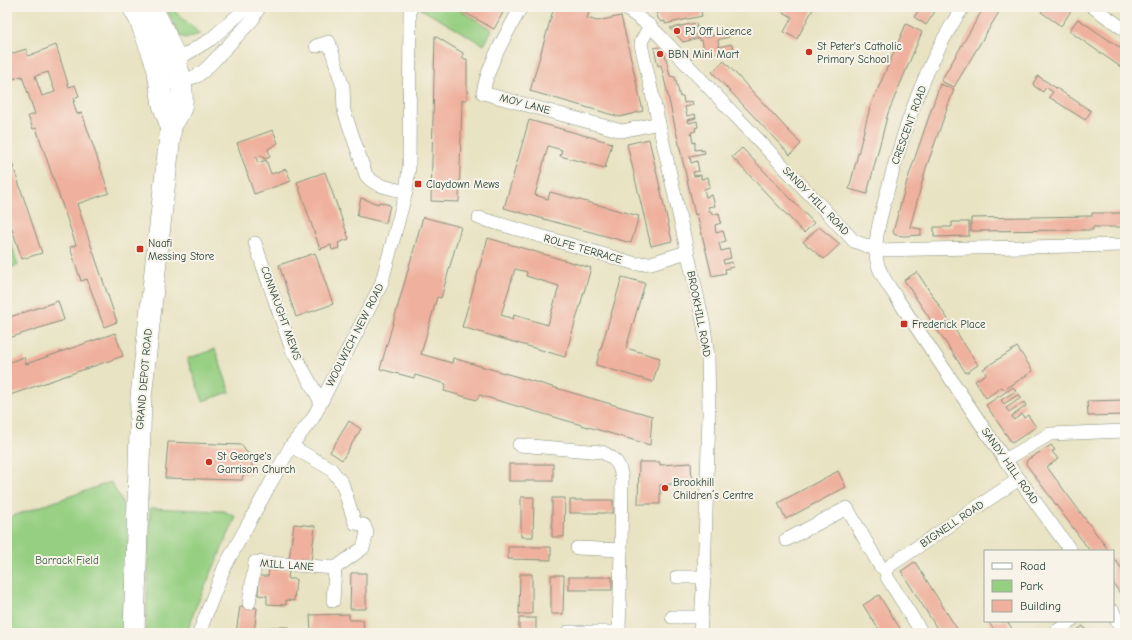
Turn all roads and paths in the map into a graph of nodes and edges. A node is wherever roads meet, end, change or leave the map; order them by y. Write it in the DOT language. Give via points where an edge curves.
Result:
graph roads {
  1 [pos="133,7"];
  2 [pos="150,7"];
  3 [pos="410,7"];
  4 [pos="521,7"];
  5 [pos="624,7"];
  6 [pos="963,7"];
  7 [pos="1093,7"];
  8 [pos="258,8"];
  9 [pos="650,26"];
  10 [pos="1125,30"];
  11 [pos="316,46"];
  12 [pos="166,63"];
  13 [pos="171,84"];
  14 [pos="660,123"];
  15 [pos="406,192"];
  16 [pos="479,218"];
  17 [pos="255,243"];
  18 [pos="1125,245"];
  19 [pos="877,250"];
  20 [pos="687,252"];
  21 [pos="320,402"];
  22 [pos="1125,431"];
  23 [pos="519,444"];
  24 [pos="291,446"];
  25 [pos="1005,460"];
  26 [pos="1019,479"];
  27 [pos="786,540"];
  28 [pos="577,548"];
  29 [pos="621,550"];
  30 [pos="1070,550"];
  31 [pos="335,568"];
  32 [pos="886,570"];
  33 [pos="677,577"];
  34 [pos="704,577"];
  35 [pos="333,601"];
  36 [pos="250,603"];
  37 [pos="1114,613"];
  38 [pos="672,617"];
  39 [pos="701,617"];
  40 [pos="1070,622"];
  41 [pos="589,630"];
  42 [pos="568,632"];
  43 [pos="134,633"];
  44 [pos="199,633"];
  45 [pos="619,633"];
  46 [pos="700,633"];
  47 [pos="922,633"];
  48 [pos="1054,633"];
  49 [pos="1122,633"];
  1 -- 12 [label="highway"];
  2 -- 12 [label="highway"];
  3 -- 15 [label="street, WOOLWICH NEW ROAD" via="409,167"];
  4 -- 14 [label="street, MOY LANE" via="491,62 483,93 622,131"];
  5 -- 9 [label="street, SANDY HILL ROAD"];
  6 -- 19 [label="street, CRESCENT ROAD" via="948,30 913,108 882,212"];
  7 -- 10 [label="street"];
  8 -- 12 [label="street" via="243,11 210,39"];
  8 -- 13 [label="street" via="253,19 206,69 197,76"];
  9 -- 14 [label="street, BROOKHILL ROAD" via="641,44"];
  9 -- 19 [label="street, SANDY HILL ROAD" via="854,241"];
  11 -- 15 [label="street" via="329,42 343,86 344,110 366,175 384,187"];
  12 -- 13 [label="highway, GRAND DEPOT ROAD"];
  13 -- 43 [label="highway, GRAND DEPOT ROAD" via="182,105 171,126 141,397"];
  14 -- 20 [label="street, BROOKHILL ROAD"];
  15 -- 21 [label="street, WOOLWICH NEW ROAD" via="381,285"];
  16 -- 20 [label="street, ROLFE TERRACE" via="636,264 652,263"];
  17 -- 21 [label="street, CONNAUGHT MEWS" via="292,350"];
  18 -- 19 [label="street"];
  19 -- 25 [label="street, SANDY HILL ROAD" via="877,262 881,273"];
  20 -- 34 [label="street, BROOKHILL ROAD" via="704,326 708,357 709,414"];
  21 -- 24 [label="street, WOOLWICH NEW ROAD" via="313,418"];
  22 -- 25 [label="street" via="1050,434"];
  23 -- 29 [label="street" via="602,452 614,458 620,467 622,479"];
  24 -- 31 [label="street" via="331,469 342,483 355,523 364,525 367,533 363,548"];
  24 -- 44 [label="street, WOOLWICH NEW ROAD" via="224,568"];
  25 -- 26 [label="street, SANDY HILL ROAD"];
  26 -- 30 [label="street, SANDY HILL ROAD"];
  26 -- 32 [label="street, BIGNELL ROAD"];
  27 -- 32 [label="street" via="847,508 880,566"];
  28 -- 29 [label="street"];
  29 -- 45 [label="street"];
  31 -- 35 [label="street"];
  31 -- 36 [label="street, MILL LANE" via="255,562"];
  32 -- 47 [label="street" via="887,578"];
  33 -- 34 [label="street"];
  34 -- 39 [label="street, BROOKHILL ROAD"];
  37 -- 49 [label="street"];
  38 -- 39 [label="street"];
  39 -- 46 [label="street, BROOKHILL ROAD"];
  40 -- 48 [label="street"];
  41 -- 42 [label="street"];
  41 -- 45 [label="street"];
}
